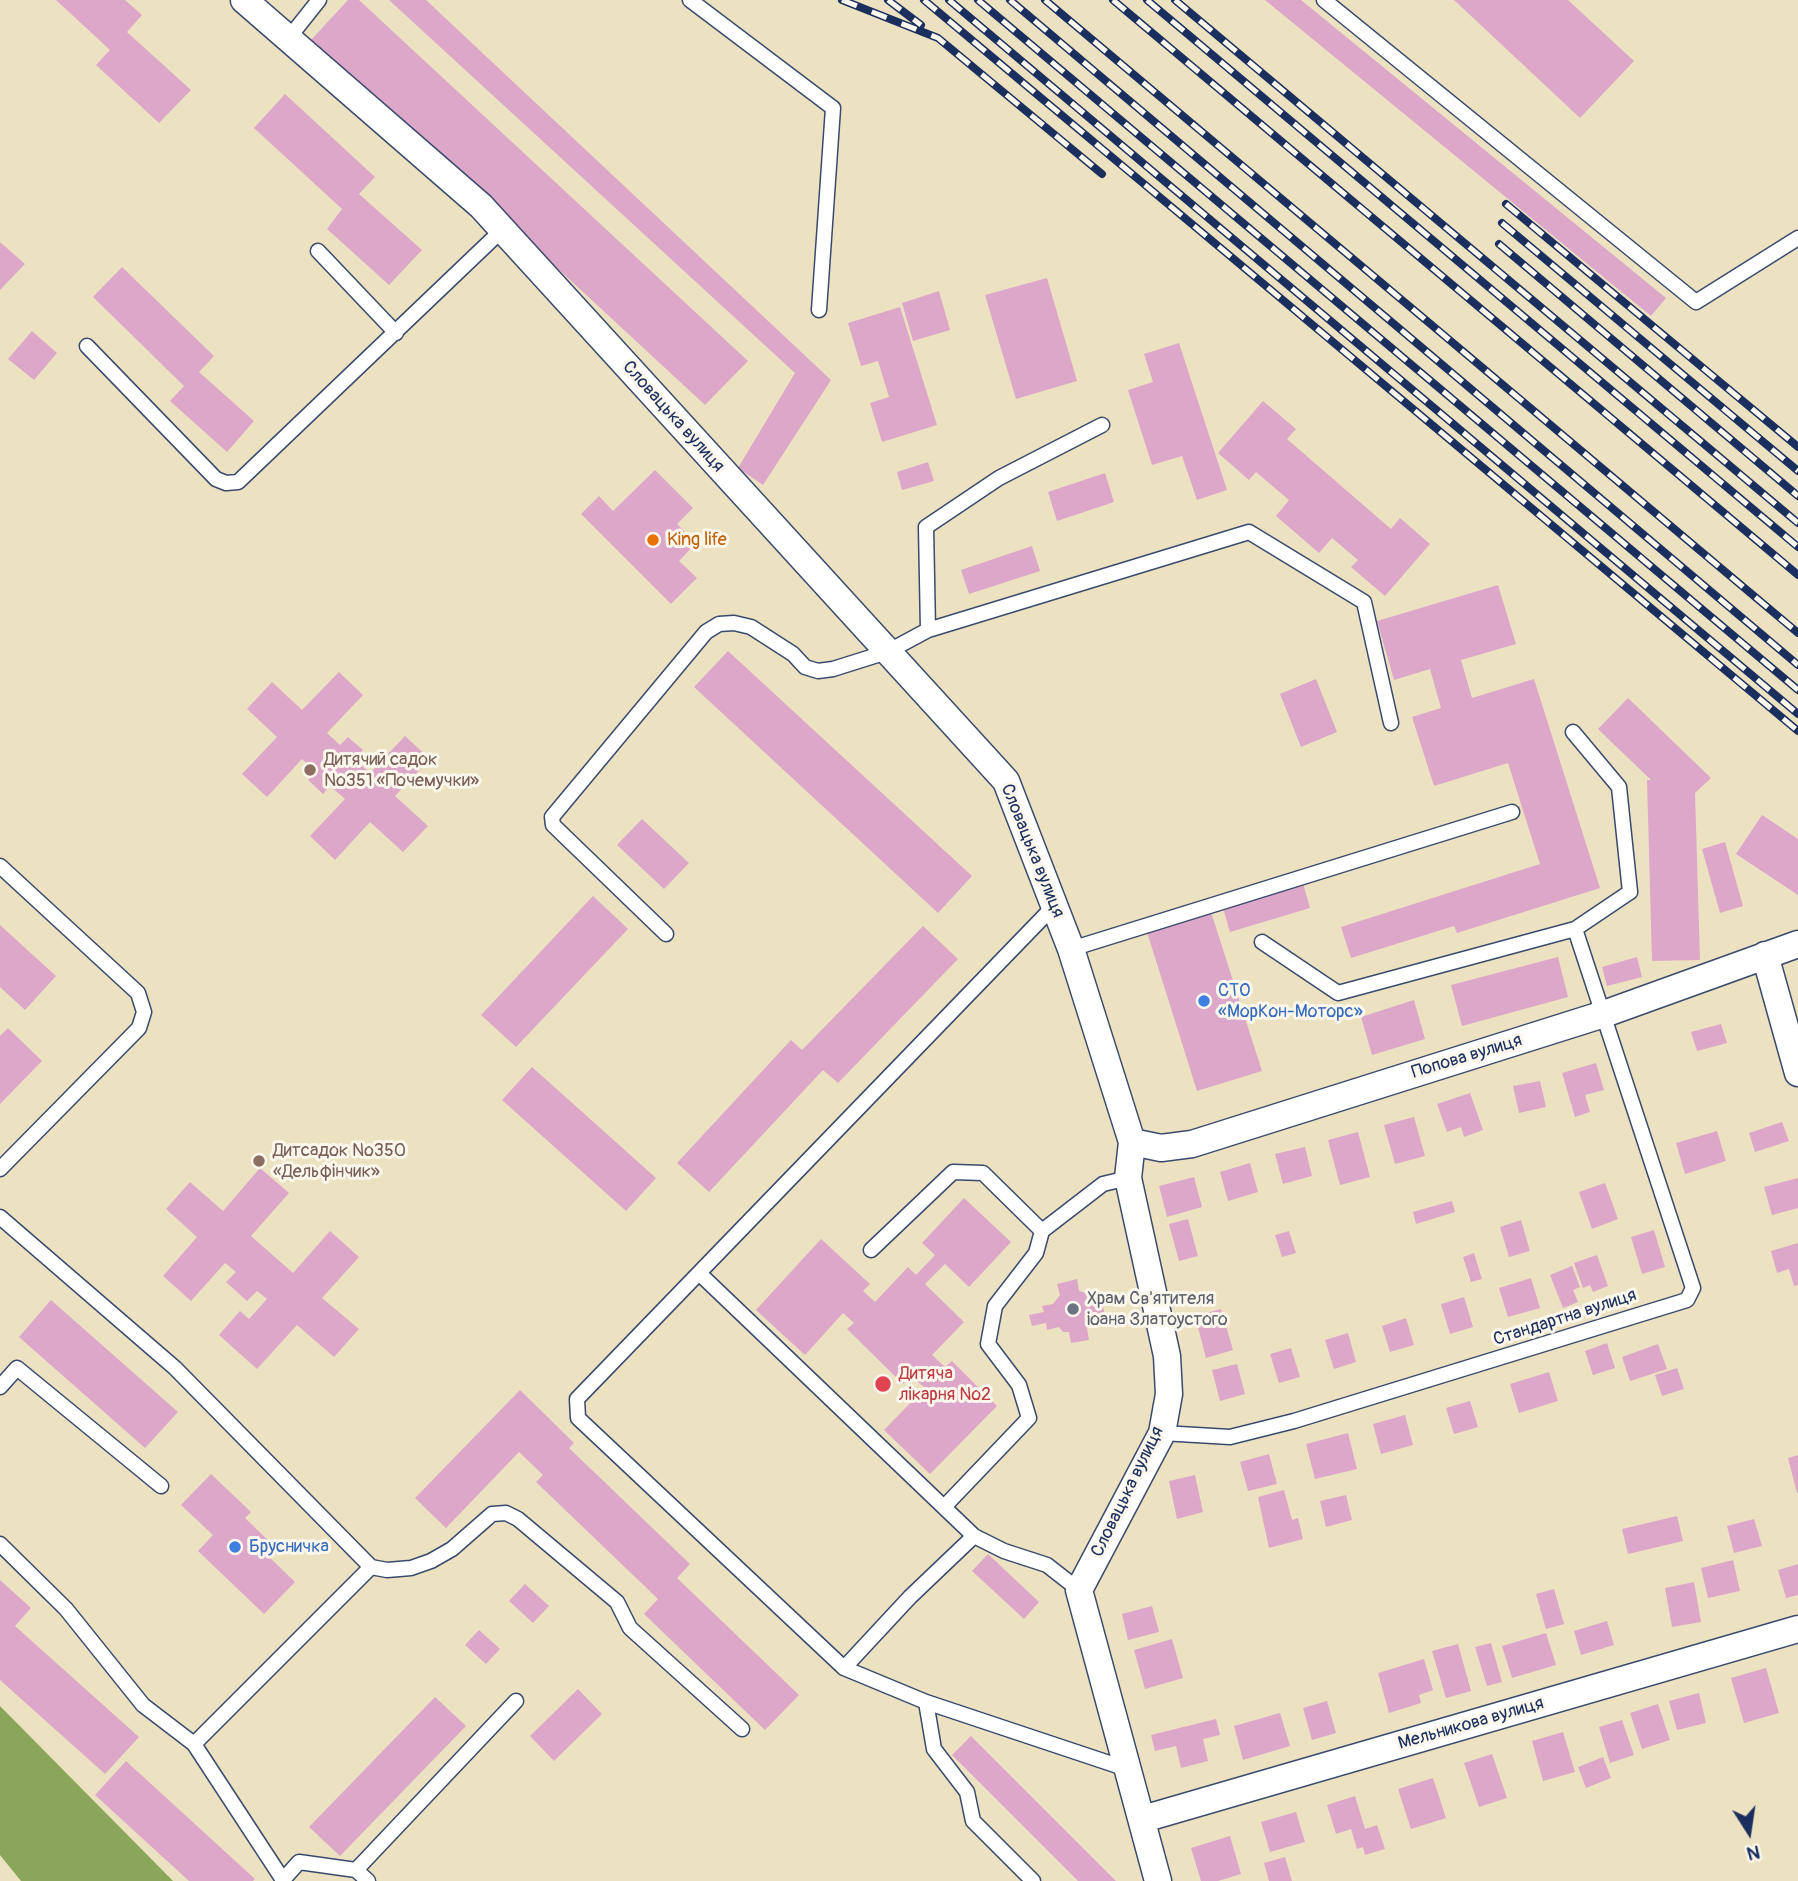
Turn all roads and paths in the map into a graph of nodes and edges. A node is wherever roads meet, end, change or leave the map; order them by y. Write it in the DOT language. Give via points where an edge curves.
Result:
graph roads {
  1 [pos="244,0"];
  2 [pos="319,0"];
  3 [pos="690,0"];
  4 [pos="1324,0"];
  5 [pos="288,39"];
  6 [pos="502,230"];
  7 [pos="1798,238"];
  8 [pos="318,251"];
  9 [pos="819,310"];
  10 [pos="396,333"];
  11 [pos="87,346"];
  12 [pos="1102,425"];
  13 [pos="928,630"];
  14 [pos="887,652"];
  15 [pos="1391,723"];
  16 [pos="1573,732"];
  17 [pos="1512,813"];
  18 [pos="0,866"];
  19 [pos="1055,906"];
  20 [pos="1575,929"];
  21 [pos="666,934"];
  22 [pos="1262,942"];
  23 [pos="1798,944"];
  24 [pos="1071,949"];
  25 [pos="1765,955"];
  26 [pos="1604,1014"];
  27 [pos="1798,1073"];
  28 [pos="1132,1142"];
  29 [pos="0,1169"];
  30 [pos="1128,1178"];
  31 [pos="0,1217"];
  32 [pos="1042,1231"];
  33 [pos="871,1250"];
  34 [pos="700,1274"];
  35 [pos="0,1387"];
  36 [pos="1162,1433"];
  37 [pos="162,1486"];
  38 [pos="944,1507"];
  39 [pos="974,1536"];
  40 [pos="0,1544"];
  41 [pos="370,1567"];
  42 [pos="1079,1590"];
  43 [pos="1798,1629"];
  44 [pos="844,1668"];
  45 [pos="516,1701"];
  46 [pos="926,1702"];
  47 [pos="742,1728"];
  48 [pos="194,1744"];
  49 [pos="1127,1769"];
  50 [pos="1143,1819"];
  51 [pos="356,1870"];
  52 [pos="282,1880"];
  53 [pos="368,1881"];
  54 [pos="1033,1881"];
  55 [pos="1158,1881"];
  1 -- 5 [label="street, Словацька вулиця"];
  2 -- 5 [label="lane"];
  3 -- 9 [label="lane" via="834,108"];
  4 -- 7 [label="lane" via="1696,302"];
  5 -- 6 [label="street, Словацька вулиця" via="481,206"];
  6 -- 10 [label="lane"];
  6 -- 14 [label="street, Словацька вулиця"];
  8 -- 10 [label="lane"];
  10 -- 11 [label="lane" via="238,482 226,484"];
  12 -- 13 [label="lane" via="999,478 926,527"];
  13 -- 14 [label="lane"];
  13 -- 15 [label="lane" via="1249,532 1364,603"];
  14 -- 19 [label="street, Словацька вулиця" via="1006,781"];
  14 -- 21 [label="lane" via="818,671 805,667 751,627 719,624 706,632 555,810 553,825"];
  16 -- 20 [label="lane" via="1619,787 1630,892"];
  17 -- 24 [label="lane"];
  18 -- 29 [label="lane" via="138,993 144,1012 138,1028"];
  19 -- 24 [label="street, Словацька вулиця"];
  19 -- 34 [label="lane"];
  20 -- 22 [label="lane" via="1338,993"];
  20 -- 26 [label="lane"];
  23 -- 25 [label="street, Попова вулиця"];
  24 -- 28 [label="street, Словацька вулиця"];
  25 -- 26 [label="street, Попова вулиця"];
  25 -- 27 [label="street"];
  26 -- 28 [label="street, Попова вулиця" via="1192,1144 1161,1148"];
  26 -- 36 [label="lane, Стандартна вулиця" via="1690,1272 1693,1288 1687,1300 1294,1422 1230,1437"];
  28 -- 30 [label="street, Словацька вулиця"];
  30 -- 32 [label="lane" via="1103,1184"];
  30 -- 36 [label="street, Словацька вулиця" via="1167,1356 1169,1394"];
  31 -- 41 [label="lane" via="175,1368"];
  32 -- 33 [label="lane" via="983,1173 953,1172"];
  32 -- 38 [label="lane" via="1036,1253 995,1306 988,1344 1020,1385 1029,1418"];
  34 -- 38 [label="lane"];
  34 -- 44 [label="lane" via="577,1399 578,1418"];
  35 -- 37 [label="lane" via="17,1368"];
  36 -- 42 [label="street, Словацька вулиця"];
  38 -- 39 [label="lane"];
  39 -- 42 [label="lane" via="1047,1565"];
  39 -- 44 [label="lane"];
  40 -- 48 [label="lane" via="66,1609 143,1705"];
  41 -- 47 [label="lane" via="411,1568 431,1561 492,1514 506,1513 617,1602 630,1628"];
  41 -- 48 [label="lane"];
  42 -- 49 [label="street"];
  43 -- 50 [label="street, Мельникова вулиця"];
  44 -- 46 [label="lane"];
  45 -- 51 [label="lane"];
  46 -- 49 [label="lane"];
  46 -- 54 [label="lane" via="934,1749 967,1792 973,1821"];
  48 -- 52 [label="lane"];
  49 -- 50 [label="street"];
  50 -- 55 [label="street"];
  51 -- 52 [label="lane" via="299,1862"];
  51 -- 53 [label="lane"];
}
